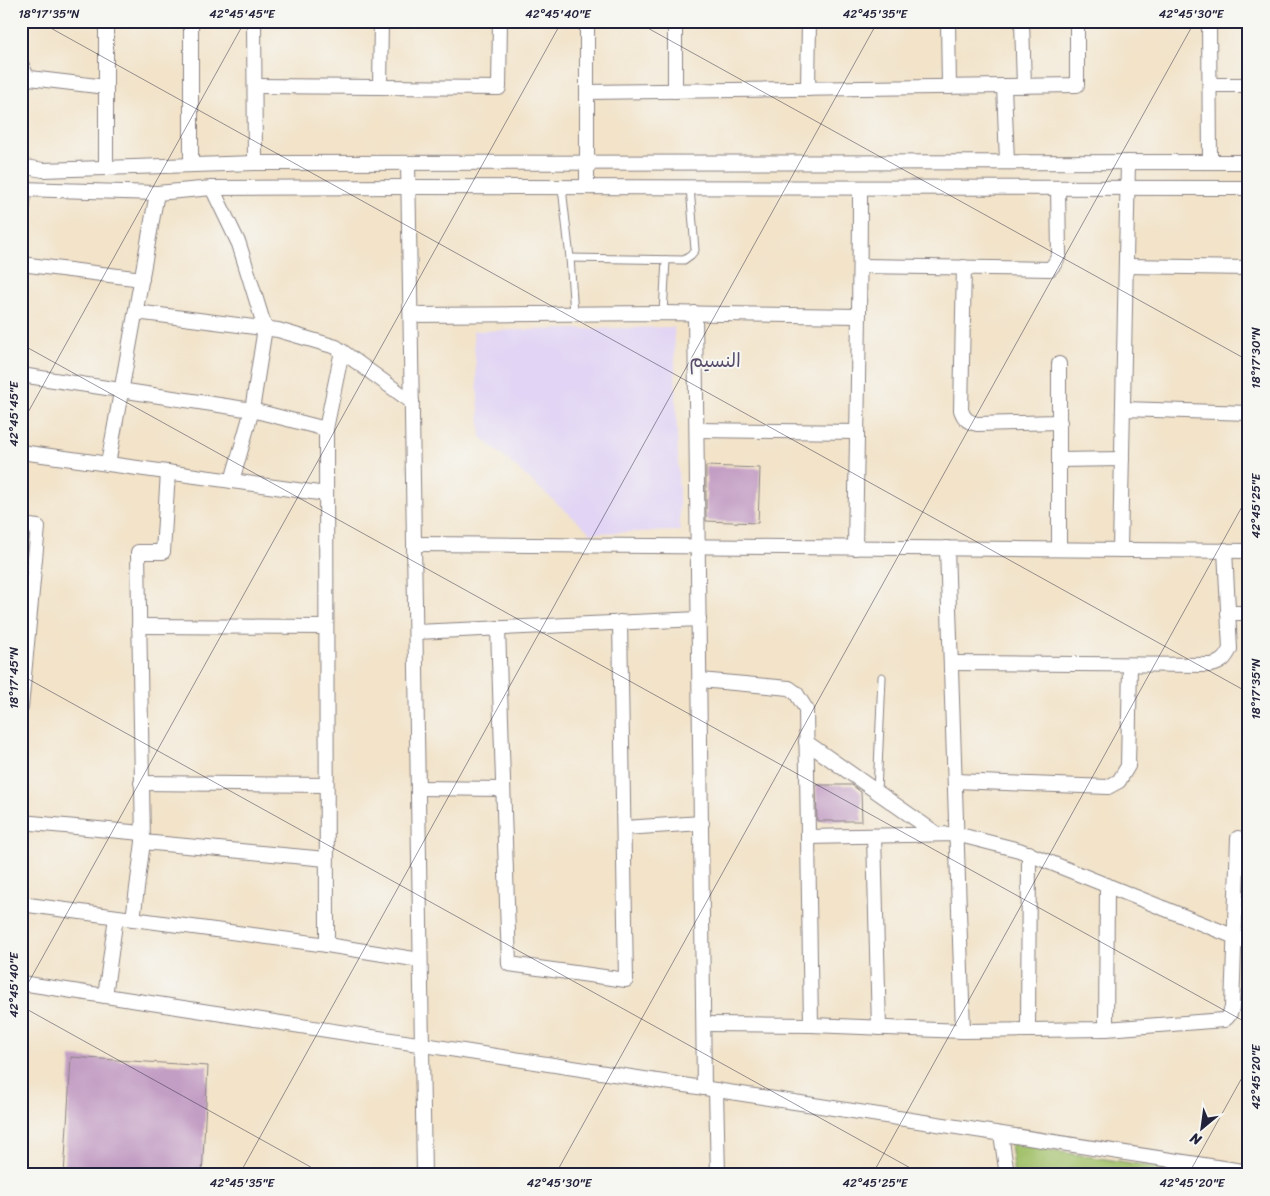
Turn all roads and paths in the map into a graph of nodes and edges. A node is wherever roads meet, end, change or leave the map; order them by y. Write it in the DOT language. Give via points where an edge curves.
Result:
graph roads {
  1 [pos="106,21"];
  2 [pos="191,21"];
  3 [pos="254,21"];
  4 [pos="381,21"];
  5 [pos="500,21"];
  6 [pos="587,21"];
  7 [pos="675,21"];
  8 [pos="809,21"];
  9 [pos="948,21"];
  10 [pos="1022,21"];
  11 [pos="1077,21"];
  12 [pos="1209,21"];
  13 [pos="21,64"];
  14 [pos="25,78"];
  15 [pos="1210,85"];
  16 [pos="1249,85"];
  17 [pos="255,86"];
  18 [pos="1004,86"];
  19 [pos="1024,86"];
  20 [pos="106,87"];
  21 [pos="380,87"];
  22 [pos="949,87"];
  23 [pos="808,89"];
  24 [pos="675,91"];
  25 [pos="587,92"];
  26 [pos="587,162"];
  27 [pos="1007,162"];
  28 [pos="1128,162"];
  29 [pos="1210,162"];
  30 [pos="1249,162"];
  31 [pos="255,163"];
  32 [pos="408,163"];
  33 [pos="191,165"];
  34 [pos="21,166"];
  35 [pos="106,168"];
  36 [pos="409,187"];
  37 [pos="212,188"];
  38 [pos="562,188"];
  39 [pos="587,188"];
  40 [pos="690,188"];
  41 [pos="860,188"];
  42 [pos="1058,188"];
  43 [pos="1128,188"];
  44 [pos="1249,188"];
  45 [pos="23,189"];
  46 [pos="157,193"];
  47 [pos="21,224"];
  48 [pos="570,258"];
  49 [pos="666,260"];
  50 [pos="21,264"];
  51 [pos="860,266"];
  52 [pos="1126,266"];
  53 [pos="964,267"];
  54 [pos="1249,268"];
  55 [pos="142,279"];
  56 [pos="136,312"];
  57 [pos="574,313"];
  58 [pos="663,313"];
  59 [pos="695,313"];
  60 [pos="411,315"];
  61 [pos="858,316"];
  62 [pos="265,328"];
  63 [pos="342,351"];
  64 [pos="1059,364"];
  65 [pos="21,375"];
  66 [pos="121,390"];
  67 [pos="412,402"];
  68 [pos="1123,408"];
  69 [pos="252,410"];
  70 [pos="1249,412"];
  71 [pos="1060,422"];
  72 [pos="326,429"];
  73 [pos="697,430"];
  74 [pos="857,432"];
  75 [pos="21,452"];
  76 [pos="1122,459"];
  77 [pos="1059,460"];
  78 [pos="108,464"];
  79 [pos="168,472"];
  80 [pos="232,481"];
  81 [pos="326,494"];
  82 [pos="21,525"];
  83 [pos="415,544"];
  84 [pos="699,546"];
  85 [pos="855,548"];
  86 [pos="947,548"];
  87 [pos="1059,549"];
  88 [pos="1120,550"];
  89 [pos="1225,550"];
  90 [pos="1249,551"];
  91 [pos="26,603"];
  92 [pos="1228,613"];
  93 [pos="1249,613"];
  94 [pos="700,619"];
  95 [pos="620,622"];
  96 [pos="139,626"];
  97 [pos="326,627"];
  98 [pos="498,628"];
  99 [pos="416,632"];
  100 [pos="951,663"];
  101 [pos="1130,664"];
  102 [pos="882,677"];
  103 [pos="700,680"];
  104 [pos="21,707"];
  105 [pos="806,742"];
  106 [pos="954,781"];
  107 [pos="142,783"];
  108 [pos="326,785"];
  109 [pos="418,788"];
  110 [pos="503,789"];
  111 [pos="877,792"];
  112 [pos="21,822"];
  113 [pos="702,823"];
  114 [pos="624,828"];
  115 [pos="937,834"];
  116 [pos="956,834"];
  117 [pos="874,836"];
  118 [pos="808,837"];
  119 [pos="142,838"];
  120 [pos="1238,838"];
  121 [pos="1028,853"];
  122 [pos="326,859"];
  123 [pos="1107,885"];
  124 [pos="21,904"];
  125 [pos="116,917"];
  126 [pos="132,919"];
  127 [pos="1235,937"];
  128 [pos="1249,944"];
  129 [pos="327,945"];
  130 [pos="420,960"];
  131 [pos="21,983"];
  132 [pos="105,996"];
  133 [pos="704,1024"];
  134 [pos="811,1025"];
  135 [pos="879,1028"];
  136 [pos="1106,1029"];
  137 [pos="1028,1030"];
  138 [pos="963,1031"];
  139 [pos="422,1044"];
  140 [pos="710,1089"];
  141 [pos="1001,1134"];
  142 [pos="1249,1172"];
  143 [pos="424,1175"];
  144 [pos="718,1175"];
  145 [pos="1007,1175"];
  1 -- 20 [label="street"];
  2 -- 33 [label="street"];
  3 -- 17 [label="street"];
  4 -- 21 [label="street"];
  5 -- 21 [label="street" via="499,88"];
  6 -- 25 [label="street"];
  7 -- 24 [label="street"];
  8 -- 23 [label="street"];
  9 -- 22 [label="street"];
  10 -- 19 [label="street"];
  11 -- 19 [label="street" via="1077,85"];
  12 -- 15 [label="street"];
  13 -- 14 [label="street"];
  14 -- 20 [label="street"];
  15 -- 16 [label="street"];
  15 -- 29 [label="street"];
  17 -- 21 [label="street"];
  17 -- 31 [label="street"];
  18 -- 19 [label="street"];
  18 -- 22 [label="street"];
  18 -- 27 [label="street"];
  20 -- 35 [label="street"];
  22 -- 23 [label="street"];
  23 -- 24 [label="street"];
  24 -- 25 [label="street"];
  25 -- 26 [label="street"];
  26 -- 27 [label="street"];
  26 -- 32 [label="street"];
  26 -- 39 [label="street"];
  27 -- 28 [label="street"];
  28 -- 29 [label="street"];
  28 -- 43 [label="street"];
  29 -- 30 [label="street"];
  31 -- 32 [label="street"];
  31 -- 33 [label="street"];
  32 -- 36 [label="street"];
  33 -- 35 [label="street"];
  34 -- 35 [label="street" via="43,170"];
  36 -- 37 [label="street"];
  36 -- 38 [label="street"];
  36 -- 60 [label="street"];
  37 -- 46 [label="street"];
  37 -- 62 [label="street" via="239,244"];
  38 -- 39 [label="street"];
  38 -- 48 [label="lane"];
  39 -- 40 [label="street"];
  40 -- 41 [label="street"];
  40 -- 49 [label="lane" via="695,250 684,260"];
  41 -- 42 [label="street"];
  41 -- 51 [label="street"];
  42 -- 43 [label="street"];
  42 -- 53 [label="street" via="1059,255 1050,269"];
  43 -- 44 [label="street"];
  43 -- 52 [label="street"];
  45 -- 46 [label="street"];
  45 -- 47 [label="street"];
  46 -- 55 [label="street"];
  48 -- 49 [label="lane"];
  48 -- 57 [label="lane"];
  49 -- 58 [label="lane"];
  50 -- 55 [label="street"];
  51 -- 53 [label="street"];
  51 -- 61 [label="street"];
  52 -- 54 [label="street"];
  52 -- 68 [label="street"];
  53 -- 71 [label="street" via="960,410 963,417 977,424"];
  55 -- 56 [label="street"];
  56 -- 62 [label="street"];
  56 -- 66 [label="street"];
  57 -- 58 [label="street"];
  57 -- 60 [label="street"];
  58 -- 59 [label="street"];
  59 -- 61 [label="street"];
  59 -- 73 [label="street"];
  60 -- 67 [label="street"];
  61 -- 74 [label="street"];
  62 -- 63 [label="street" via="328,344"];
  62 -- 69 [label="street"];
  63 -- 67 [label="street"];
  63 -- 72 [label="street"];
  64 -- 71 [label="street"];
  65 -- 66 [label="street"];
  66 -- 69 [label="street"];
  66 -- 78 [label="street"];
  67 -- 83 [label="street"];
  68 -- 70 [label="street"];
  68 -- 76 [label="street"];
  69 -- 72 [label="street"];
  69 -- 80 [label="street"];
  71 -- 77 [label="street"];
  72 -- 81 [label="street"];
  73 -- 74 [label="street"];
  73 -- 84 [label="street"];
  74 -- 85 [label="street"];
  75 -- 78 [label="street"];
  76 -- 77 [label="street"];
  76 -- 88 [label="street"];
  77 -- 87 [label="street"];
  78 -- 79 [label="street"];
  79 -- 80 [label="street"];
  79 -- 96 [label="street" via="163,552 138,552"];
  80 -- 81 [label="street"];
  81 -- 97 [label="street"];
  82 -- 91 [label="street" via="38,527"];
  83 -- 84 [label="street"];
  83 -- 99 [label="street"];
  84 -- 85 [label="street"];
  84 -- 94 [label="street"];
  85 -- 86 [label="street"];
  86 -- 87 [label="street"];
  86 -- 100 [label="street"];
  87 -- 88 [label="street"];
  88 -- 89 [label="street"];
  89 -- 90 [label="street"];
  89 -- 92 [label="street"];
  91 -- 104 [label="street"];
  92 -- 93 [label="street"];
  92 -- 101 [label="street" via="1230,650 1220,664"];
  94 -- 95 [label="street"];
  94 -- 103 [label="street"];
  95 -- 98 [label="street"];
  95 -- 114 [label="street"];
  96 -- 97 [label="street"];
  96 -- 107 [label="street"];
  97 -- 108 [label="street"];
  98 -- 99 [label="street"];
  98 -- 110 [label="street"];
  99 -- 109 [label="street"];
  100 -- 101 [label="street"];
  100 -- 106 [label="street"];
  101 -- 106 [label="street" via="1128,766 1119,781 1108,787"];
  102 -- 111 [label="lane"];
  103 -- 105 [label="street" via="789,688 806,709"];
  103 -- 113 [label="street"];
  105 -- 111 [label="street"];
  105 -- 118 [label="street"];
  106 -- 116 [label="street"];
  107 -- 108 [label="street"];
  107 -- 119 [label="street"];
  108 -- 122 [label="street"];
  109 -- 110 [label="street"];
  109 -- 130 [label="street"];
  110 -- 114 [label="street" via="509,964 626,980"];
  111 -- 115 [label="street"];
  112 -- 119 [label="street"];
  113 -- 114 [label="street"];
  113 -- 133 [label="street"];
  115 -- 116 [label="street"];
  115 -- 117 [label="street"];
  116 -- 121 [label="street"];
  116 -- 138 [label="street"];
  117 -- 118 [label="street"];
  117 -- 135 [label="street"];
  118 -- 134 [label="street"];
  119 -- 122 [label="street"];
  119 -- 126 [label="street"];
  120 -- 127 [label="street"];
  121 -- 123 [label="street"];
  121 -- 137 [label="street"];
  122 -- 129 [label="street"];
  123 -- 127 [label="street"];
  123 -- 136 [label="street"];
  124 -- 125 [label="street"];
  125 -- 126 [label="street"];
  125 -- 132 [label="street"];
  126 -- 129 [label="street"];
  127 -- 128 [label="street"];
  127 -- 136 [label="street" via="1232,1007 1224,1020"];
  129 -- 130 [label="street"];
  130 -- 139 [label="street"];
  131 -- 132 [label="street"];
  132 -- 139 [label="street"];
  133 -- 134 [label="street"];
  133 -- 140 [label="street"];
  134 -- 135 [label="street"];
  135 -- 138 [label="street"];
  136 -- 137 [label="street"];
  137 -- 138 [label="street"];
  139 -- 140 [label="street"];
  139 -- 143 [label="street"];
  140 -- 141 [label="street"];
  140 -- 144 [label="street"];
  141 -- 142 [label="street"];
  141 -- 145 [label="street"];
}
